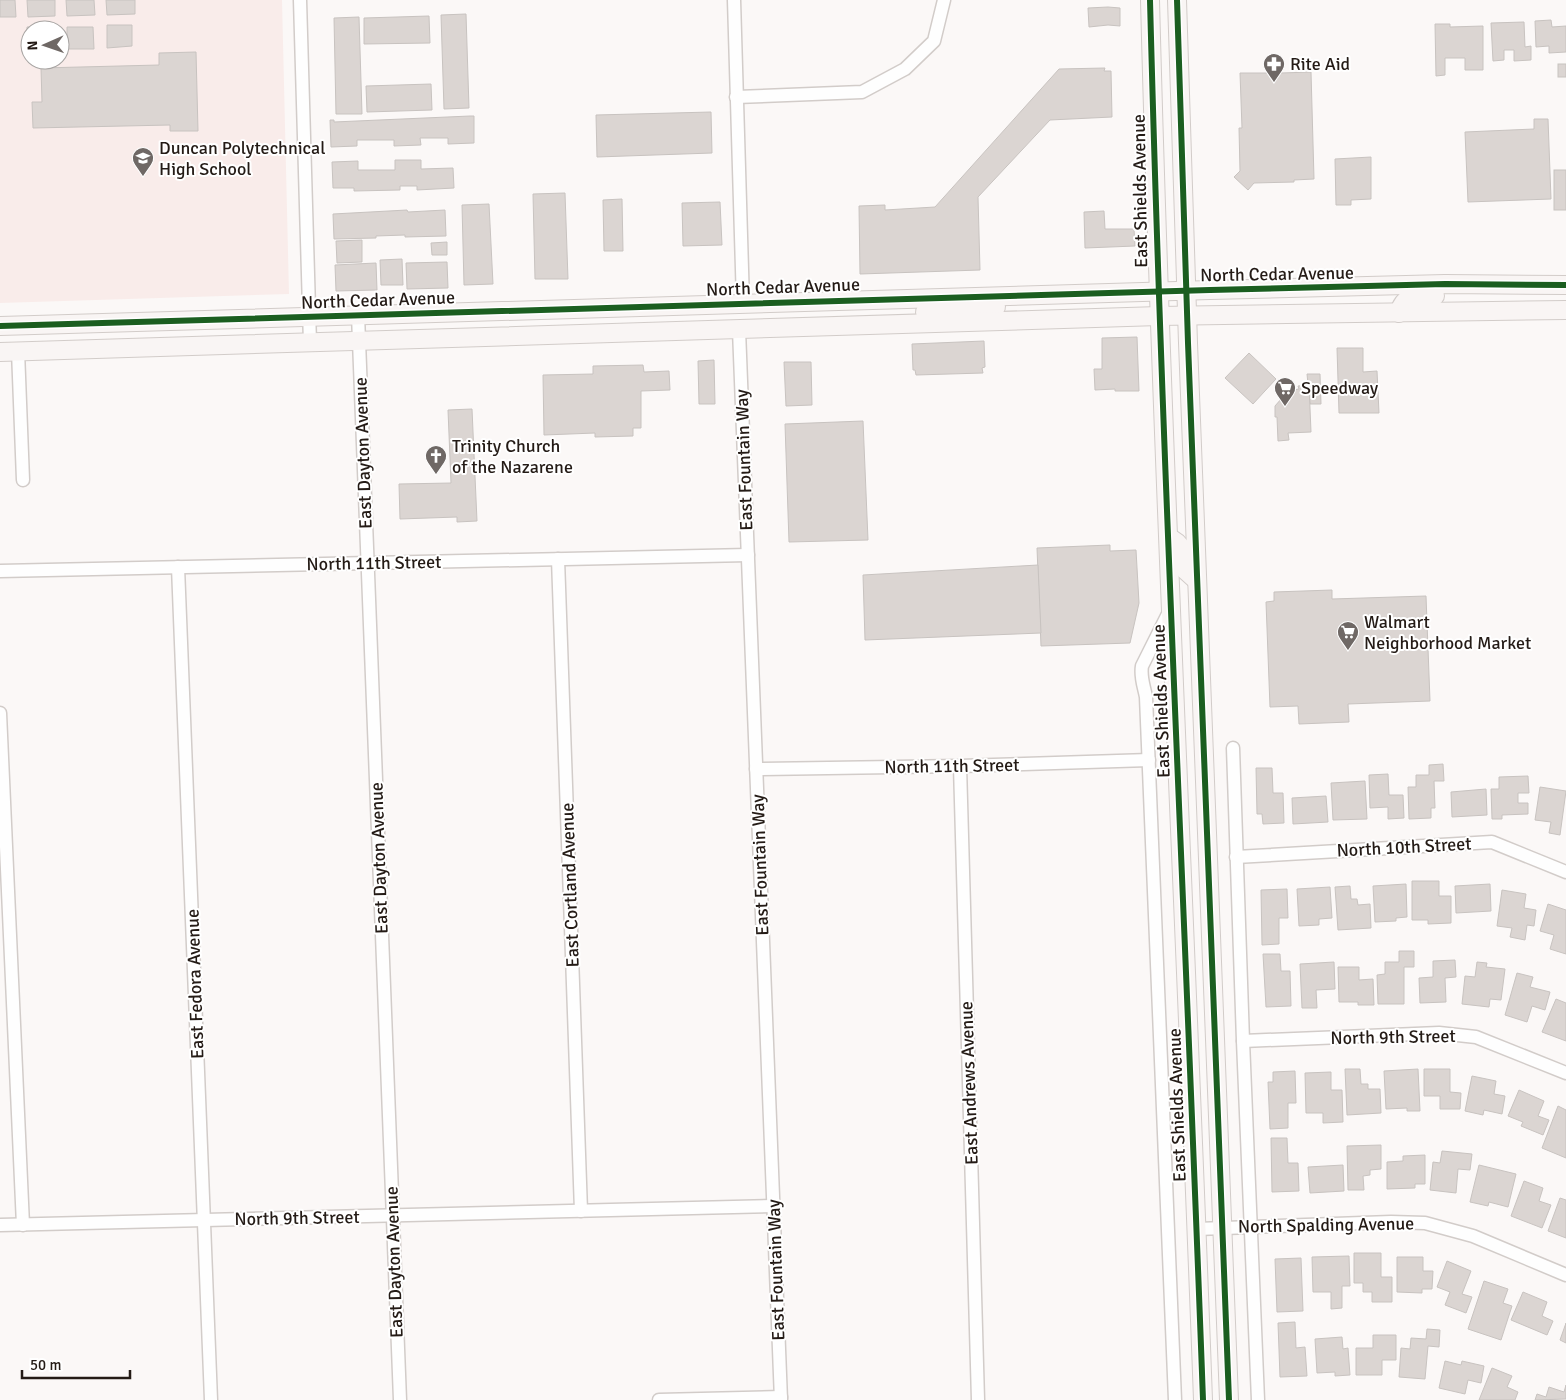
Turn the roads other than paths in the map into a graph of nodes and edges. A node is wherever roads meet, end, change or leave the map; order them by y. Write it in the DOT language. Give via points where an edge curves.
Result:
graph roads {
  1 [pos="300,0"];
  2 [pos="734,0"];
  3 [pos="944,0"];
  4 [pos="1150,0"];
  5 [pos="1173,4"];
  6 [pos="736,96"];
  7 [pos="1480,285"];
  8 [pos="1566,285"];
  9 [pos="1186,291"];
  10 [pos="1158,292"];
  11 [pos="1009,296"];
  12 [pos="839,301"];
  13 [pos="743,304"];
  14 [pos="1566,310"];
  15 [pos="1399,313"];
  16 [pos="358,315"];
  17 [pos="1159,316"];
  18 [pos="1187,316"];
  19 [pos="309,317"];
  20 [pos="0,326"];
  21 [pos="868,326"];
  22 [pos="739,330"];
  23 [pos="651,333"];
  24 [pos="359,341"];
  25 [pos="310,342"];
  26 [pos="18,351"];
  27 [pos="0,352"];
  28 [pos="22,480"];
  29 [pos="1169,538"];
  30 [pos="748,555"];
  31 [pos="558,559"];
  32 [pos="367,563"];
  33 [pos="178,567"];
  34 [pos="0,571"];
  35 [pos="1197,580"];
  36 [pos="1172,605"];
  37 [pos="1174,657"];
  38 [pos="0,713"];
  39 [pos="1233,748"];
  40 [pos="1149,760"];
  41 [pos="960,766"];
  42 [pos="756,769"];
  43 [pos="1207,851"];
  44 [pos="1236,857"];
  45 [pos="1566,872"];
  46 [pos="1243,1041"];
  47 [pos="1566,1073"];
  48 [pos="774,1206"];
  49 [pos="581,1211"];
  50 [pos="392,1216"];
  51 [pos="204,1220"];
  52 [pos="0,1225"];
  53 [pos="23,1225"];
  54 [pos="1251,1227"];
  55 [pos="1223,1228"];
  56 [pos="1197,1229"];
  57 [pos="1566,1275"];
  58 [pos="781,1399"];
  59 [pos="211,1400"];
  60 [pos="400,1400"];
  61 [pos="659,1400"];
  62 [pos="978,1400"];
  63 [pos="1175,1400"];
  64 [pos="1203,1400"];
  65 [pos="1230,1400"];
  66 [pos="1258,1400"];
  1 -- 19 [label="street"];
  2 -- 6 [label="street"];
  3 -- 6 [label="street" via="934,41 905,69 862,92"];
  4 -- 10 [label="main road, East Shields Avenue"];
  5 -- 9 [label="main road"];
  6 -- 13 [label="street"];
  7 -- 8 [label="main road, North Cedar Avenue"];
  7 -- 9 [label="main road, North Cedar Avenue"];
  7 -- 15 [label="main road" via="1469,293 1456,296 1406,299"];
  9 -- 10 [label="main road, North Cedar Avenue"];
  9 -- 18 [label="main road"];
  10 -- 11 [label="main road, North Cedar Avenue"];
  10 -- 17 [label="main road, East Shields Avenue"];
  11 -- 12 [label="main road, North Cedar Avenue"];
  11 -- 21 [label="main road" via="997,307 882,315"];
  12 -- 13 [label="main road, North Cedar Avenue"];
  12 -- 22 [label="main road" via="823,312 755,314 743,321"];
  13 -- 16 [label="main road, North Cedar Avenue"];
  13 -- 23 [label="main road" via="740,312 729,319 663,322"];
  14 -- 15 [label="main road"];
  15 -- 18 [label="main road"];
  16 -- 19 [label="main road, North Cedar Avenue"];
  16 -- 24 [label="street, East Dayton Avenue"];
  17 -- 18 [label="main road"];
  17 -- 21 [label="main road"];
  17 -- 29 [label="main road, East Shields Avenue"];
  18 -- 35 [label="main road"];
  19 -- 20 [label="main road, North Cedar Avenue"];
  19 -- 25 [label="street"];
  21 -- 22 [label="main road"];
  22 -- 23 [label="main road"];
  22 -- 30 [label="street, East Fountain Way"];
  23 -- 24 [label="main road"];
  24 -- 25 [label="main road"];
  24 -- 32 [label="street, East Dayton Avenue"];
  25 -- 26 [label="main road"];
  26 -- 27 [label="main road"];
  26 -- 28 [label="street"];
  29 -- 35 [label="main road" via="1181,545 1185,570"];
  29 -- 36 [label="main road, East Shields Avenue"];
  30 -- 31 [label="street, North 11th Street"];
  30 -- 42 [label="street, East Fountain Way"];
  31 -- 32 [label="street, North 11th Street"];
  31 -- 49 [label="street, East Cortland Avenue"];
  32 -- 33 [label="street, North 11th Street"];
  32 -- 50 [label="street, East Dayton Avenue"];
  33 -- 34 [label="street, North 11th Street"];
  33 -- 51 [label="street, East Fedora Avenue"];
  35 -- 43 [label="main road"];
  36 -- 37 [label="main road, East Shields Avenue"];
  36 -- 40 [label="street" via="1141,672 1146,697"];
  37 -- 43 [label="main road" via="1188,725 1193,836 1195,843"];
  37 -- 56 [label="main road, East Shields Avenue"];
  38 -- 53 [label="street"];
  39 -- 44 [label="street"];
  40 -- 41 [label="street, North 11th Street"];
  40 -- 63 [label="street"];
  41 -- 42 [label="street, North 11th Street"];
  41 -- 62 [label="street, East Andrews Avenue"];
  42 -- 48 [label="street, East Fountain Way"];
  43 -- 55 [label="main road"];
  44 -- 45 [label="street, North 10th Street" via="1492,842"];
  44 -- 46 [label="street"];
  46 -- 47 [label="street, North 9th Street" via="1439,1033 1476,1037"];
  46 -- 54 [label="street"];
  48 -- 49 [label="street, North 9th Street"];
  48 -- 58 [label="street, East Fountain Way"];
  49 -- 50 [label="street, North 9th Street"];
  50 -- 51 [label="street, North 9th Street"];
  50 -- 60 [label="street, East Dayton Avenue"];
  51 -- 53 [label="street, North 9th Street"];
  51 -- 59 [label="street, East Fedora Avenue"];
  52 -- 53 [label="street, North 9th Street"];
  54 -- 55 [label="street, North Spalding Avenue"];
  54 -- 57 [label="street, North Spalding Avenue" via="1391,1222 1425,1224 1473,1236"];
  54 -- 66 [label="street"];
  55 -- 56 [label="street, North Spalding Avenue"];
  55 -- 65 [label="main road"];
  56 -- 64 [label="main road, East Shields Avenue"];
  58 -- 61 [label="street"];
}
